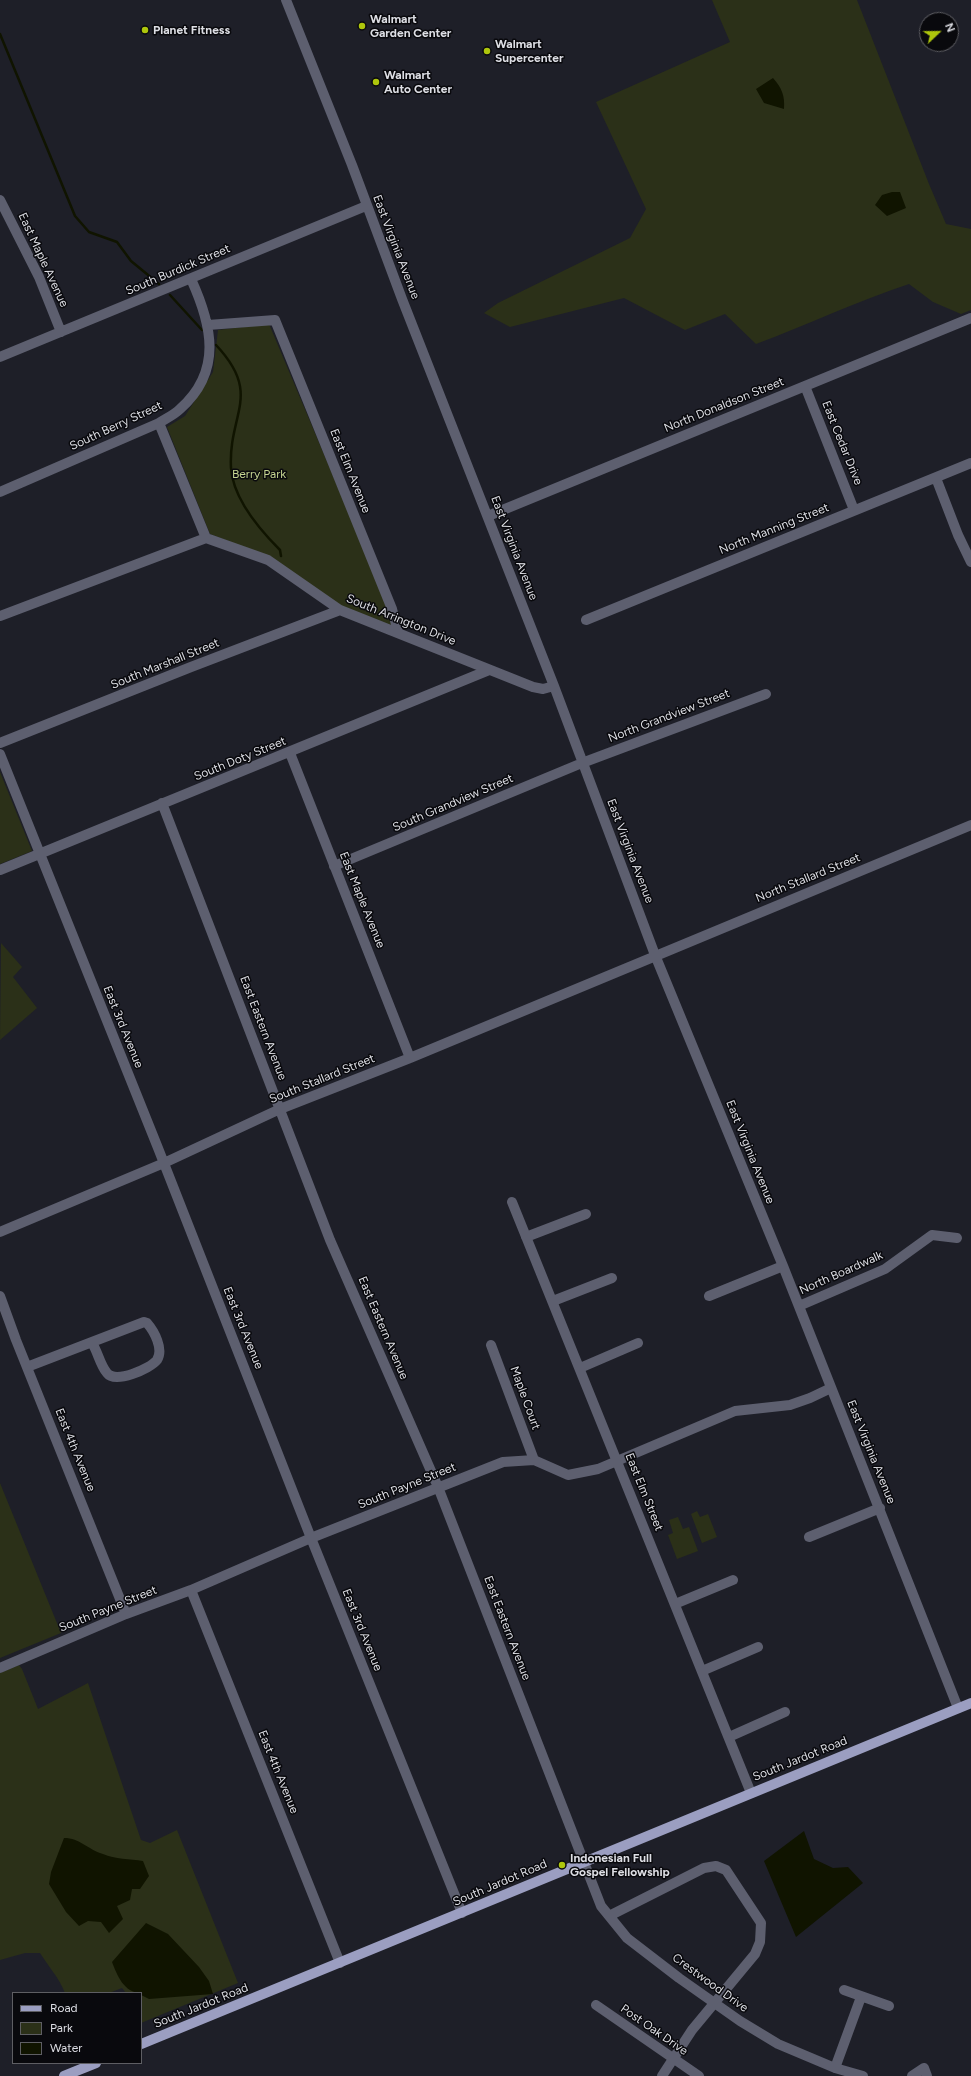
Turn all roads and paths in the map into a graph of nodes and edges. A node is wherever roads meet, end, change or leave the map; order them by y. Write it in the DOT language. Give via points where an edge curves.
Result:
graph roads {
  1 [pos="286,0"];
  2 [pos="0,200"];
  3 [pos="366,206"];
  4 [pos="3,214"];
  5 [pos="191,279"];
  6 [pos="971,318"];
  7 [pos="208,325"];
  8 [pos="61,332"];
  9 [pos="0,357"];
  10 [pos="805,386"];
  11 [pos="159,423"];
  12 [pos="971,463"];
  13 [pos="936,478"];
  14 [pos="0,492"];
  15 [pos="854,510"];
  16 [pos="488,516"];
  17 [pos="206,538"];
  18 [pos="971,562"];
  19 [pos="340,610"];
  20 [pos="0,616"];
  21 [pos="586,620"];
  22 [pos="398,632"];
  23 [pos="489,670"];
  24 [pos="554,686"];
  25 [pos="766,694"];
  26 [pos="0,743"];
  27 [pos="290,753"];
  28 [pos="0,754"];
  29 [pos="582,763"];
  30 [pos="162,803"];
  31 [pos="971,825"];
  32 [pos="40,853"];
  33 [pos="334,866"];
  34 [pos="0,870"];
  35 [pos="655,955"];
  36 [pos="410,1058"];
  37 [pos="280,1109"];
  38 [pos="164,1163"];
  39 [pos="512,1202"];
  40 [pos="586,1214"];
  41 [pos="0,1232"];
  42 [pos="526,1237"];
  43 [pos="957,1238"];
  44 [pos="783,1266"];
  45 [pos="612,1278"];
  46 [pos="0,1296"];
  47 [pos="709,1296"];
  48 [pos="553,1301"];
  49 [pos="799,1306"];
  50 [pos="92,1343"];
  51 [pos="638,1343"];
  52 [pos="491,1345"];
  53 [pos="28,1367"];
  54 [pos="580,1368"];
  55 [pos="831,1388"];
  56 [pos="534,1460"];
  57 [pos="618,1460"];
  58 [pos="438,1487"];
  59 [pos="880,1508"];
  60 [pos="808,1537"];
  61 [pos="311,1538"];
  62 [pos="733,1580"];
  63 [pos="191,1590"];
  64 [pos="675,1604"];
  65 [pos="126,1614"];
  66 [pos="758,1647"];
  67 [pos="0,1668"];
  68 [pos="702,1671"];
  69 [pos="971,1703"];
  70 [pos="958,1708"];
  71 [pos="785,1712"];
  72 [pos="729,1738"];
  73 [pos="751,1793"];
  74 [pos="584,1862"];
  75 [pos="462,1912"];
  76 [pos="609,1916"];
  77 [pos="340,1963"];
  78 [pos="844,1990"];
  79 [pos="861,1997"];
  80 [pos="714,2003"];
  81 [pos="596,2005"];
  82 [pos="889,2006"];
  83 [pos="142,2044"];
  84 [pos="673,2059"];
  85 [pos="94,2064"];
  86 [pos="835,2068"];
  87 [pos="926,2072"];
  88 [pos="64,2076"];
  89 [pos="662,2076"];
  90 [pos="698,2076"];
  91 [pos="863,2076"];
  92 [pos="912,2076"];
  1 -- 3 [label="street, East Virginia Avenue"];
  2 -- 4 [label="street, East Maple Avenue"];
  3 -- 5 [label="street, South Burdick Street"];
  3 -- 16 [label="street, East Virginia Avenue"];
  4 -- 8 [label="street, East Maple Avenue" via="39,277"];
  5 -- 7 [label="street, South Berry Street"];
  5 -- 8 [label="street, South Burdick Street"];
  6 -- 10 [label="street, North Donaldson Street"];
  7 -- 11 [label="street, South Berry Street" via="210,347 206,372 180,409"];
  7 -- 22 [label="street, East Elm Avenue" via="275,320 392,609"];
  8 -- 9 [label="street, South Burdick Street"];
  10 -- 15 [label="street, East Cedar Drive"];
  10 -- 16 [label="street, North Donaldson Street"];
  11 -- 14 [label="street, South Berry Street"];
  11 -- 17 [label="street"];
  12 -- 13 [label="street, North Manning Street"];
  13 -- 15 [label="street, North Manning Street"];
  13 -- 18 [label="street"];
  15 -- 21 [label="street, North Manning Street"];
  16 -- 24 [label="street, East Virginia Avenue"];
  17 -- 19 [label="street, South Arrington Drive" via="268,560"];
  17 -- 20 [label="street"];
  19 -- 22 [label="street, South Arrington Drive"];
  19 -- 26 [label="street, South Marshall Street" via="191,666"];
  22 -- 23 [label="street, South Arrington Drive"];
  23 -- 24 [label="street, South Arrington Drive" via="533,687 543,689"];
  23 -- 27 [label="street, South Doty Street"];
  24 -- 29 [label="street, East Virginia Avenue"];
  25 -- 29 [label="street, North Grandview Street"];
  27 -- 30 [label="street, South Doty Street"];
  27 -- 33 [label="street, East Maple Avenue"];
  28 -- 32 [label="street, East 3rd Avenue"];
  29 -- 33 [label="street, South Grandview Street"];
  29 -- 35 [label="street, East Virginia Avenue"];
  30 -- 32 [label="street, South Doty Street"];
  30 -- 37 [label="street, East Eastern Avenue"];
  31 -- 35 [label="street, North Stallard Street"];
  32 -- 34 [label="street, South Doty Street"];
  32 -- 38 [label="street, East 3rd Avenue"];
  33 -- 36 [label="street, East Maple Avenue"];
  35 -- 36 [label="street, South Stallard Street"];
  35 -- 44 [label="street, East Virginia Avenue"];
  36 -- 37 [label="street, South Stallard Street"];
  37 -- 38 [label="street, South Stallard Street"];
  37 -- 58 [label="street, East Eastern Avenue" via="330,1240"];
  38 -- 41 [label="street, South Stallard Street"];
  38 -- 61 [label="street, East 3rd Avenue"];
  39 -- 42 [label="street, East Elm Street"];
  40 -- 42 [label="street"];
  42 -- 48 [label="street, East Elm Street"];
  43 -- 49 [label="street, North Boardwalk" via="932,1235 885,1269"];
  44 -- 47 [label="street"];
  44 -- 49 [label="street, East Virginia Avenue"];
  45 -- 48 [label="street"];
  46 -- 53 [label="street, East 4th Avenue"];
  48 -- 54 [label="street, East Elm Street"];
  49 -- 55 [label="street, East Virginia Avenue"];
  50 -- 50 [label="street" via="144,1322 148,1323 158,1343 159,1354 151,1364 120,1378 113,1377 107,1374"];
  50 -- 53 [label="street"];
  51 -- 54 [label="street"];
  52 -- 56 [label="street, Maple Court"];
  53 -- 65 [label="street, East 4th Avenue"];
  54 -- 57 [label="street, East Elm Street"];
  55 -- 57 [label="street, South Payne Street" via="790,1405 734,1411"];
  55 -- 59 [label="street, East Virginia Avenue"];
  56 -- 57 [label="street, South Payne Street" via="568,1475 598,1469"];
  56 -- 58 [label="street, South Payne Street" via="503,1462"];
  57 -- 64 [label="street, East Elm Street"];
  58 -- 61 [label="street, South Payne Street"];
  58 -- 74 [label="street, East Eastern Avenue"];
  59 -- 60 [label="street"];
  59 -- 70 [label="street, East Virginia Avenue"];
  61 -- 63 [label="street, South Payne Street"];
  61 -- 75 [label="street, East 3rd Avenue"];
  62 -- 64 [label="street"];
  63 -- 65 [label="street, South Payne Street"];
  63 -- 77 [label="street, East 4th Avenue"];
  64 -- 68 [label="street, East Elm Street"];
  65 -- 67 [label="street, South Payne Street"];
  66 -- 68 [label="street"];
  68 -- 72 [label="street, East Elm Street"];
  69 -- 70 [label="main road, South Jardot Road"];
  70 -- 73 [label="main road, South Jardot Road"];
  71 -- 72 [label="street"];
  72 -- 73 [label="street, East Elm Street"];
  73 -- 74 [label="main road, South Jardot Road"];
  74 -- 75 [label="main road, South Jardot Road"];
  74 -- 76 [label="street, Crestwood Drive" via="601,1906"];
  75 -- 77 [label="main road, South Jardot Road"];
  76 -- 80 [label="street, Crestwood Drive" via="627,1938"];
  76 -- 80 [label="street" via="704,1868 716,1866 726,1870 761,1923 761,1931 755,1954"];
  77 -- 83 [label="main road, South Jardot Road"];
  78 -- 79 [label="street"];
  79 -- 82 [label="street"];
  79 -- 86 [label="street"];
  80 -- 84 [label="street"];
  80 -- 86 [label="street, Crestwood Drive" via="778,2044"];
  81 -- 84 [label="street, Post Oak Drive"];
  84 -- 89 [label="street"];
  84 -- 90 [label="street, Post Oak Drive"];
  85 -- 88 [label="main road"];
  86 -- 91 [label="street, Crestwood Drive"];
  87 -- 92 [label="street"];
}
